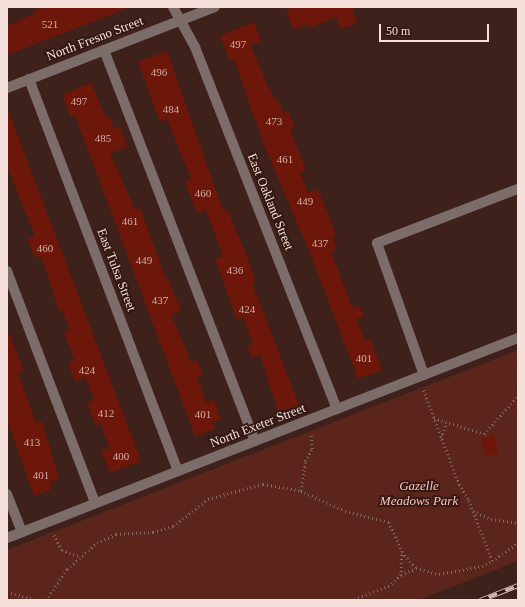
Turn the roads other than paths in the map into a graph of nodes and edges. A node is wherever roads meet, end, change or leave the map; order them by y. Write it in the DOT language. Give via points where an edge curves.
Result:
graph roads {
  1 [pos="173,7"];
  2 [pos="215,7"];
  3 [pos="179,21"];
  4 [pos="104,50"];
  5 [pos="29,79"];
  6 [pos="7,88"];
  7 [pos="518,189"];
  8 [pos="7,271"];
  9 [pos="518,338"];
  10 [pos="424,375"];
  11 [pos="337,409"];
  12 [pos="255,441"];
  13 [pos="178,471"];
  14 [pos="7,494"];
  15 [pos="95,503"];
  16 [pos="22,532"];
  17 [pos="7,538"];
  1 -- 3 [label="street, East Oakland Street"];
  2 -- 3 [label="street, North Fresno Street"];
  3 -- 4 [label="street, North Fresno Street"];
  3 -- 11 [label="street, East Oakland Street" via="195,47"];
  4 -- 5 [label="street, North Fresno Street"];
  4 -- 12 [label="street"];
  5 -- 6 [label="street, North Fresno Street"];
  5 -- 13 [label="street, East Tulsa Street"];
  7 -- 10 [label="street" via="377,243"];
  8 -- 15 [label="street"];
  9 -- 10 [label="street, North Exeter Street"];
  10 -- 11 [label="street, North Exeter Street"];
  11 -- 12 [label="street, North Exeter Street"];
  12 -- 13 [label="street, North Exeter Street"];
  13 -- 15 [label="street, North Exeter Street"];
  14 -- 16 [label="street"];
  15 -- 16 [label="street, North Exeter Street"];
  16 -- 17 [label="street, North Exeter Street"];
}
